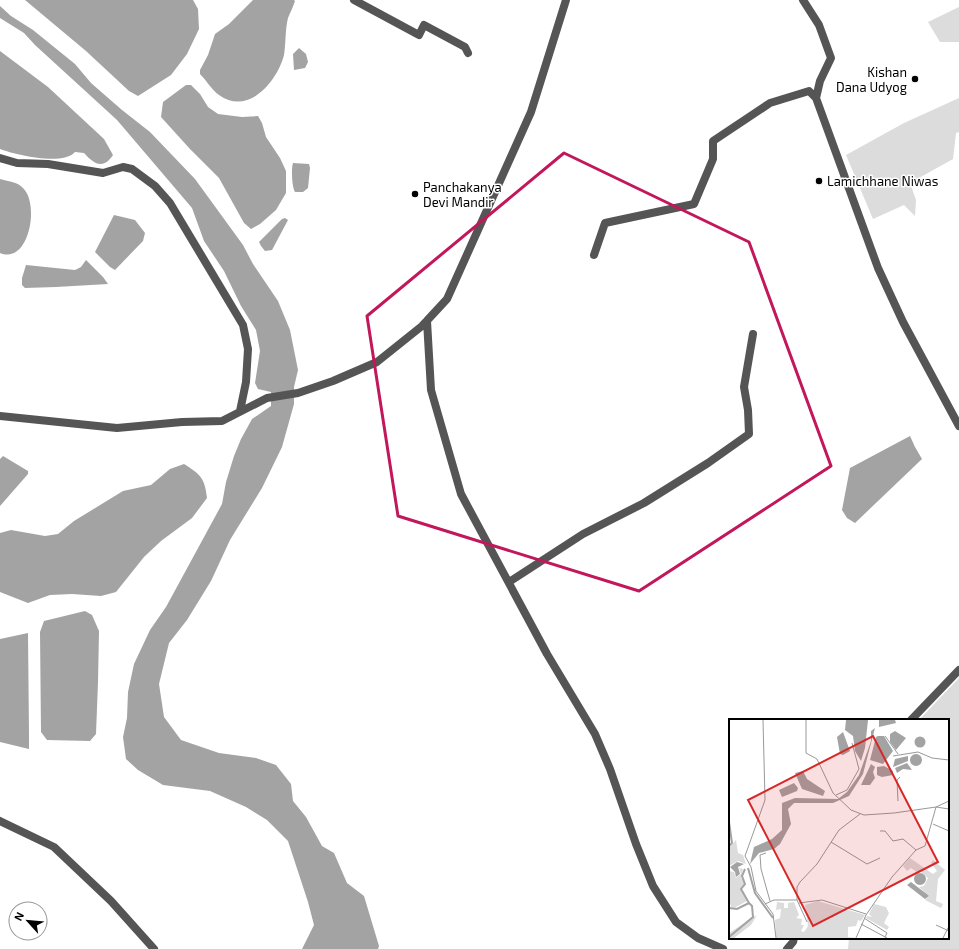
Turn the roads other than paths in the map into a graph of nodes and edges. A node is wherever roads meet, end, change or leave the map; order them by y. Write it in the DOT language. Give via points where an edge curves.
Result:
graph roads {
  1 [pos="354,0"];
  2 [pos="566,0"];
  3 [pos="803,0"];
  4 [pos="468,53"];
  5 [pos="816,98"];
  6 [pos="0,158"];
  7 [pos="594,255"];
  8 [pos="427,321"];
  9 [pos="753,334"];
  10 [pos="240,411"];
  11 [pos="0,416"];
  12 [pos="959,426"];
  13 [pos="509,582"];
  14 [pos="959,670"];
  15 [pos="912,719"];
  16 [pos="0,821"];
  17 [pos="794,939"];
  18 [pos="154,949"];
  19 [pos="723,949"];
  20 [pos="787,949"];
  1 -- 4 [label="street" via="419,35 424,25 465,47"];
  2 -- 8 [label="street" via="531,112 447,299"];
  3 -- 5 [label="street" via="819,25 831,58 820,81"];
  5 -- 7 [label="street" via="809,91 770,103 713,141 713,159 694,204 605,223"];
  5 -- 12 [label="street" via="878,268 903,322"];
  6 -- 10 [label="street" via="17,163 48,164 103,173 123,167 132,169 154,186 170,203 243,325 248,349 246,382"];
  8 -- 10 [label="street" via="377,362 298,393 267,398"];
  8 -- 13 [label="street" via="430,390 461,494"];
  9 -- 13 [label="street" via="744,388 749,434 644,503 583,534"];
  10 -- 11 [label="street" via="222,421 117,428"];
  13 -- 19 [label="street" via="594,734 610,769 653,886 676,922 698,938"];
  14 -- 15 [label="street"];
  16 -- 18 [label="street" via="54,847 111,901"];
  17 -- 20 [label="street"];
}
